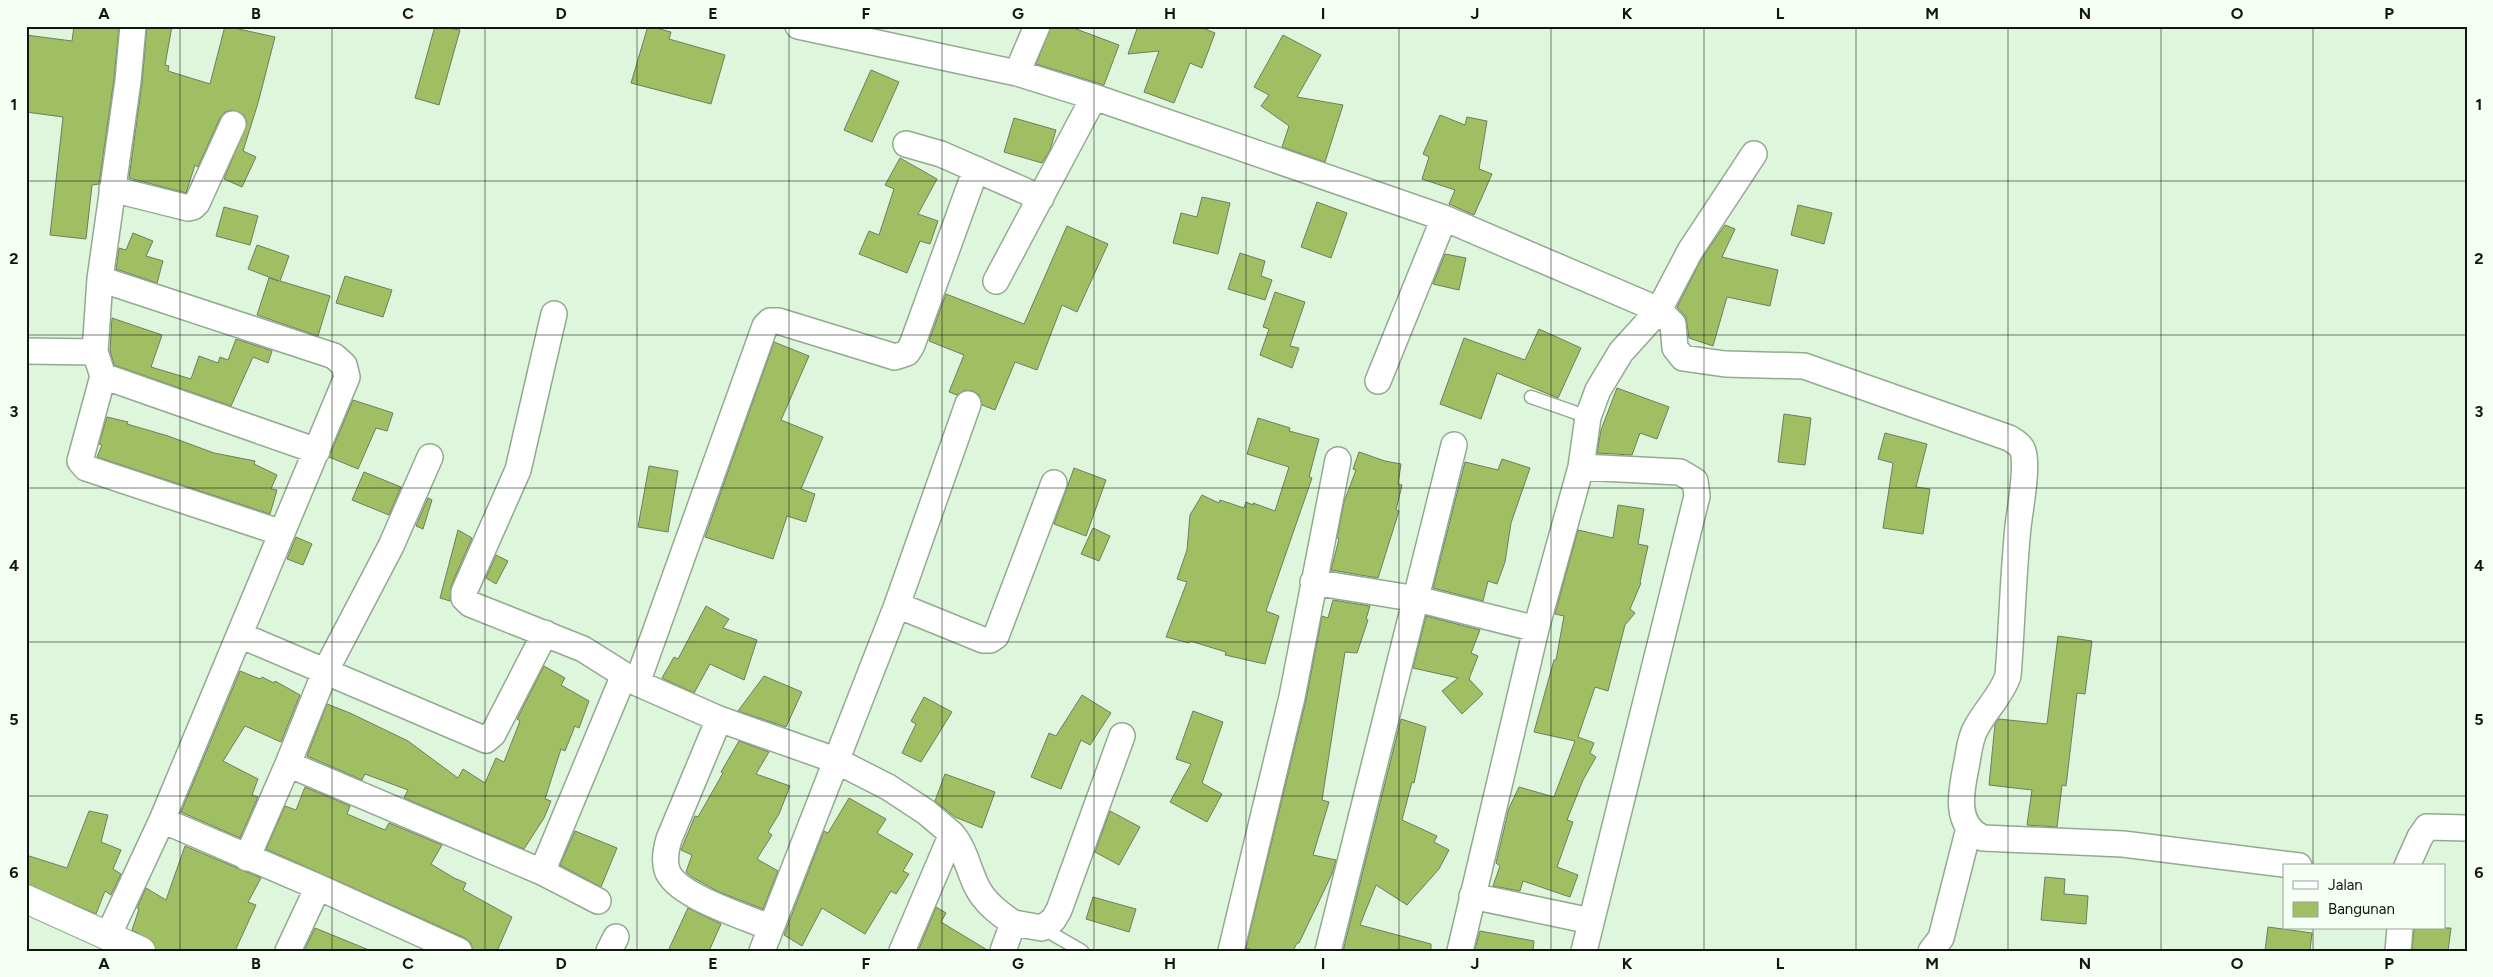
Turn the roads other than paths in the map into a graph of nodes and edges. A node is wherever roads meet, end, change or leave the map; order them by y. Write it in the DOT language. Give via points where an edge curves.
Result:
graph roads {
  1 [pos="133,26"];
  2 [pos="798,26"];
  3 [pos="1038,26"];
  4 [pos="1018,73"];
  5 [pos="1094,97"];
  6 [pos="233,124"];
  7 [pos="906,144"];
  8 [pos="1754,154"];
  9 [pos="976,169"];
  10 [pos="112,189"];
  11 [pos="1041,198"];
  12 [pos="1444,218"];
  13 [pos="100,279"];
  14 [pos="996,280"];
  15 [pos="1659,310"];
  16 [pos="554,314"];
  17 [pos="26,351"];
  18 [pos="96,352"];
  19 [pos="103,376"];
  20 [pos="1378,381"];
  21 [pos="1531,397"];
  22 [pos="968,404"];
  23 [pos="1588,416"];
  24 [pos="1454,445"];
  25 [pos="317,451"];
  26 [pos="430,457"];
  27 [pos="1338,460"];
  28 [pos="1581,468"];
  29 [pos="1054,483"];
  30 [pos="282,533"];
  31 [pos="1313,582"];
  32 [pos="1417,599"];
  33 [pos="897,605"];
  34 [pos="1536,629"];
  35 [pos="545,633"];
  36 [pos="240,635"];
  37 [pos="325,672"];
  38 [pos="630,679"];
  39 [pos="719,719"];
  40 [pos="1122,736"];
  41 [pos="836,760"];
  42 [pos="288,764"];
  43 [pos="162,820"];
  44 [pos="1969,828"];
  45 [pos="2467,828"];
  46 [pos="952,834"];
  47 [pos="247,858"];
  48 [pos="2283,864"];
  49 [pos="2408,864"];
  50 [pos="542,872"];
  51 [pos="318,886"];
  52 [pos="1472,896"];
  53 [pos="26,898"];
  54 [pos="598,901"];
  55 [pos="1591,921"];
  56 [pos="1013,923"];
  57 [pos="771,928"];
  58 [pos="1042,928"];
  59 [pos="2400,930"];
  60 [pos="108,936"];
  61 [pos="142,951"];
  62 [pos="288,951"];
  63 [pos="459,951"];
  64 [pos="762,951"];
  65 [pos="902,951"];
  66 [pos="1003,951"];
  67 [pos="1082,951"];
  68 [pos="1230,951"];
  69 [pos="1328,951"];
  70 [pos="1460,951"];
  71 [pos="1584,951"];
  72 [pos="1931,951"];
  73 [pos="2398,951"];
  1 -- 10 [label="street"];
  2 -- 4 [label="street"];
  3 -- 4 [label="street"];
  4 -- 5 [label="street"];
  5 -- 11 [label="street"];
  5 -- 12 [label="street"];
  6 -- 10 [label="street" via="193,207"];
  7 -- 9 [label="street"];
  8 -- 15 [label="street" via="1690,251"];
  9 -- 11 [label="street"];
  9 -- 38 [label="street" via="907,353 895,357 778,321 770,321 764,326"];
  10 -- 13 [label="street"];
  11 -- 14 [label="street"];
  12 -- 15 [label="street"];
  12 -- 20 [label="street"];
  13 -- 18 [label="street"];
  13 -- 25 [label="street" via="340,360 347,370 346,383"];
  15 -- 23 [label="street" via="1614,362"];
  15 -- 44 [label="street" via="1673,324 1674,344 1683,358 1720,364 1794,364 1812,368 1990,431 2014,441 2023,451 2023,500 2008,676 2004,689 1979,722 1971,741 1960,796 1962,813"];
  16 -- 35 [label="street" via="518,470 464,595 470,604"];
  17 -- 18 [label="street"];
  18 -- 19 [label="street"];
  19 -- 25 [label="street"];
  19 -- 30 [label="street" via="80,453 83,466"];
  21 -- 23 [label="lane"];
  22 -- 33 [label="street"];
  23 -- 28 [label="street"];
  24 -- 32 [label="street"];
  25 -- 30 [label="street"];
  26 -- 37 [label="street" via="391,546"];
  27 -- 31 [label="street"];
  28 -- 34 [label="street"];
  28 -- 55 [label="street" via="1680,472 1690,477 1697,487"];
  29 -- 33 [label="street" via="996,636 983,640"];
  30 -- 36 [label="street"];
  31 -- 32 [label="street"];
  31 -- 68 [label="street" via="1292,697"];
  32 -- 34 [label="street"];
  32 -- 69 [label="street"];
  33 -- 41 [label="street"];
  34 -- 52 [label="street"];
  35 -- 37 [label="street" via="493,734 486,740"];
  35 -- 38 [label="street" via="583,649"];
  36 -- 37 [label="street"];
  36 -- 43 [label="street"];
  37 -- 42 [label="street"];
  38 -- 39 [label="street"];
  38 -- 50 [label="street"];
  39 -- 41 [label="street"];
  39 -- 57 [label="street" via="669,839 668,871 683,890"];
  40 -- 58 [label="street" via="1059,910 1054,920"];
  41 -- 46 [label="street" via="888,787"];
  41 -- 57 [label="street"];
  42 -- 47 [label="street"];
  42 -- 50 [label="street"];
  43 -- 47 [label="street"];
  43 -- 60 [label="street"];
  44 -- 48 [label="street" via="1983,838 2123,844"];
  44 -- 72 [label="street" via="1941,938"];
  45 -- 49 [label="street" via="2427,827"];
  46 -- 56 [label="street" via="959,842 982,895 999,914"];
  46 -- 65 [label="street"];
  47 -- 51 [label="street"];
  50 -- 54 [label="street"];
  51 -- 62 [label="street"];
  51 -- 63 [label="street"];
  52 -- 55 [label="street"];
  52 -- 70 [label="street"];
  53 -- 60 [label="street"];
  55 -- 71 [label="street"];
  56 -- 58 [label="street"];
  56 -- 66 [label="street"];
  57 -- 64 [label="street"];
  58 -- 67 [label="lane"];
  59 -- 73 [label="street"];
  60 -- 61 [label="street"];
}
